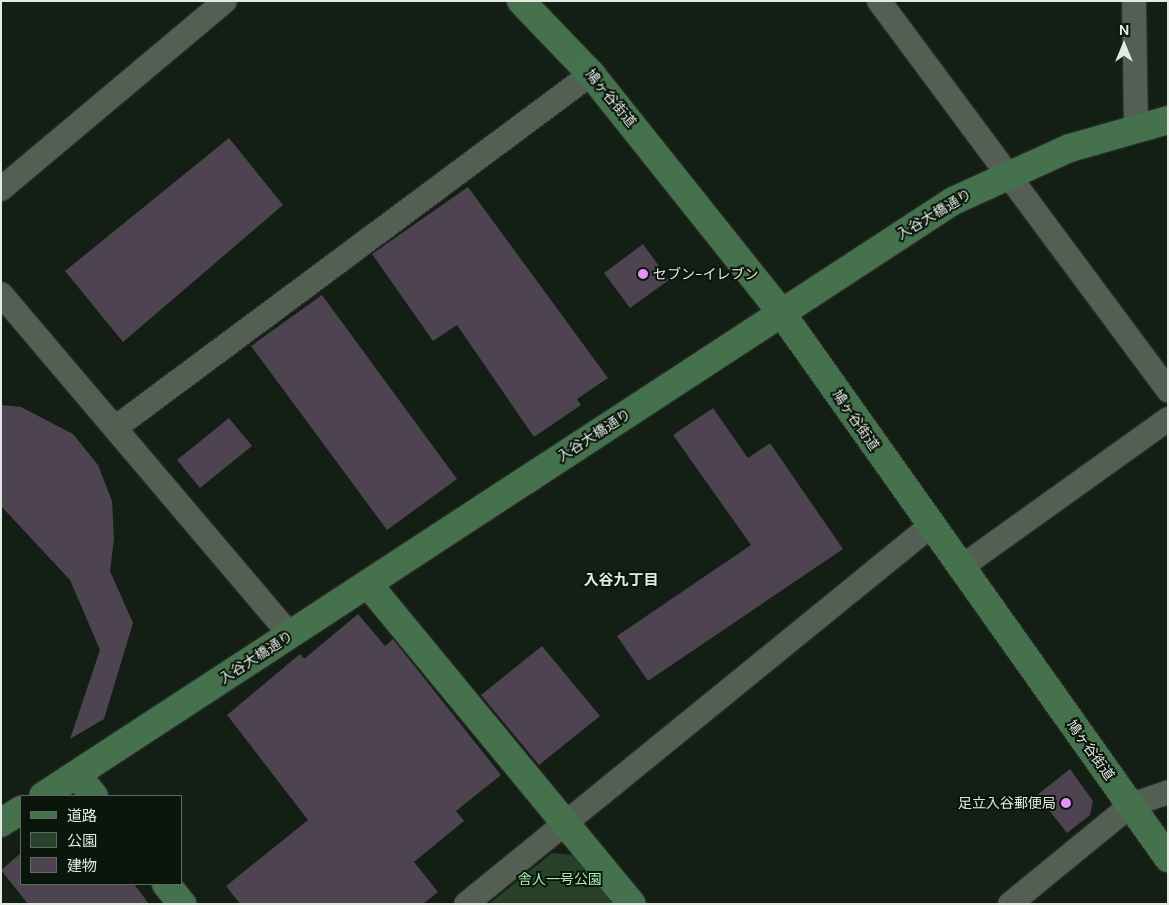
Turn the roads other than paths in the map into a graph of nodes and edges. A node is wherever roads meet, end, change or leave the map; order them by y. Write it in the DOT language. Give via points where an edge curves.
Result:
graph roads {
  1 [pos="225,1"];
  2 [pos="522,1"];
  3 [pos="879,1"];
  4 [pos="1134,1"];
  5 [pos="591,74"];
  6 [pos="1168,120"];
  7 [pos="1136,127"];
  8 [pos="1010,172"];
  9 [pos="1,189"];
  10 [pos="1,294"];
  11 [pos="780,311"];
  12 [pos="1168,390"];
  13 [pos="1168,419"];
  14 [pos="115,428"];
  15 [pos="929,527"];
  16 [pos="960,568"];
  17 [pos="368,584"];
  18 [pos="290,635"];
  19 [pos="77,774"];
  20 [pos="1168,792"];
  21 [pos="45,795"];
  22 [pos="93,795"];
  23 [pos="1131,806"];
  24 [pos="20,811"];
  25 [pos="1,823"];
  26 [pos="566,823"];
  27 [pos="1168,858"];
  28 [pos="167,885"];
  29 [pos="182,904"];
  30 [pos="466,904"];
  31 [pos="632,904"];
  32 [pos="1010,904"];
  1 -- 9 [label="street"];
  2 -- 5 [label="street, 鳩ヶ谷街道"];
  3 -- 8 [label="street"];
  4 -- 7 [label="street"];
  5 -- 11 [label="street, 鳩ヶ谷街道"];
  5 -- 14 [label="street"];
  6 -- 7 [label="street, 入谷大橋通り"];
  7 -- 8 [label="street, 入谷大橋通り"];
  8 -- 11 [label="street, 入谷大橋通り" via="953,201"];
  8 -- 12 [label="street"];
  10 -- 14 [label="street"];
  11 -- 15 [label="street, 鳩ヶ谷街道"];
  11 -- 17 [label="street, 入谷大橋通り"];
  13 -- 16 [label="street"];
  14 -- 18 [label="street"];
  15 -- 16 [label="street, 鳩ヶ谷街道"];
  15 -- 26 [label="street"];
  16 -- 23 [label="street, 鳩ヶ谷街道"];
  17 -- 18 [label="street, 入谷大橋通り"];
  17 -- 26 [label="street"];
  18 -- 19 [label="street, 入谷大橋通り"];
  19 -- 21 [label="street, 入谷大橋通り"];
  19 -- 22 [label="street"];
  20 -- 23 [label="street"];
  23 -- 27 [label="street, 鳩ヶ谷街道"];
  23 -- 32 [label="street"];
  24 -- 25 [label="street"];
  26 -- 30 [label="street"];
  26 -- 31 [label="street"];
  28 -- 29 [label="street"];
}
